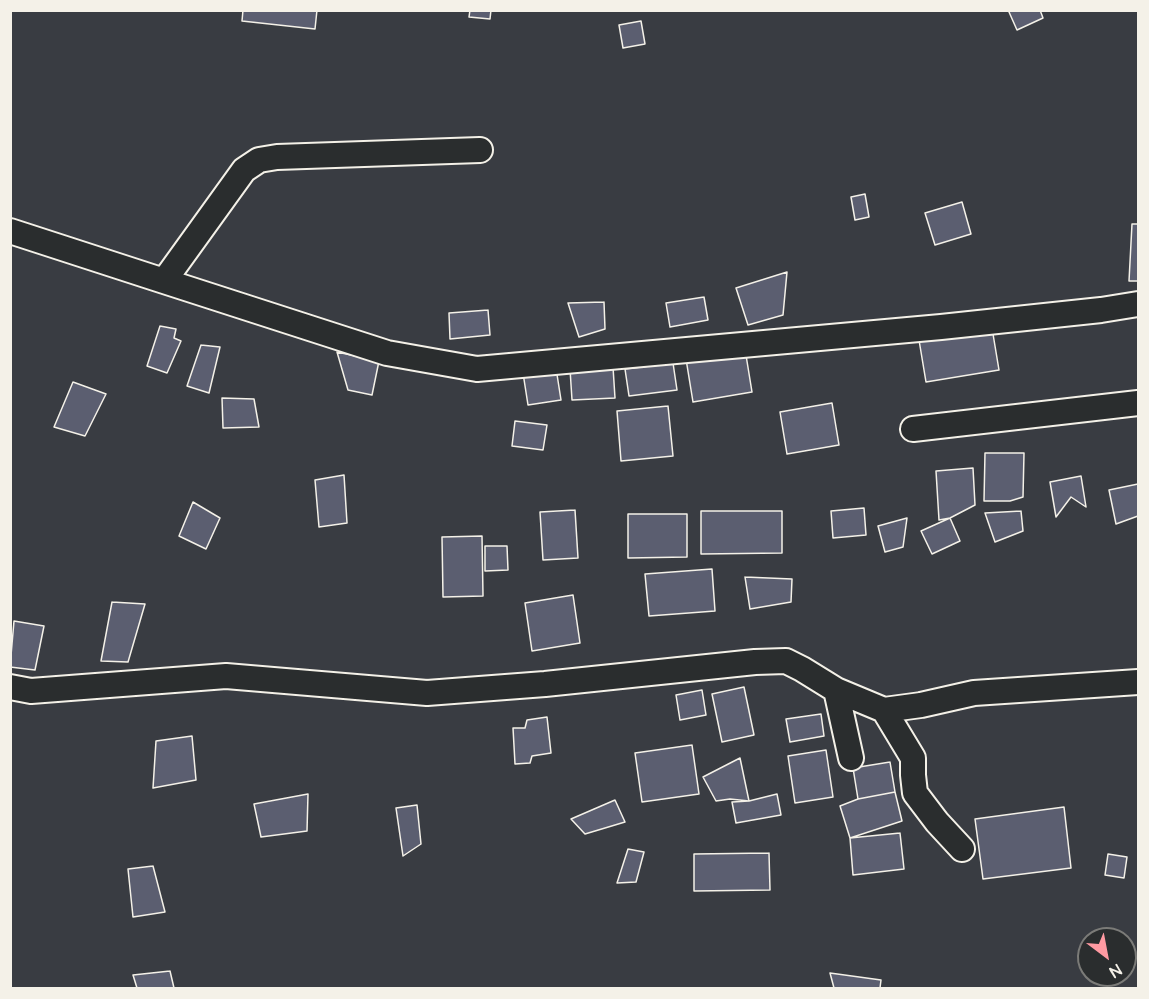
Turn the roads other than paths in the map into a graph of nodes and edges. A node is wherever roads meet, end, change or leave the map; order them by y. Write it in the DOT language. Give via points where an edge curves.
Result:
graph roads {
  1 [pos="480,150"];
  2 [pos="10,231"];
  3 [pos="164,281"];
  4 [pos="1138,304"];
  5 [pos="1138,403"];
  6 [pos="913,429"];
  7 [pos="1138,682"];
  8 [pos="10,687"];
  9 [pos="836,690"];
  10 [pos="884,710"];
  11 [pos="851,758"];
  12 [pos="962,849"];
  1 -- 3 [label="street" via="259,160 244,170"];
  2 -- 3 [label="street"];
  3 -- 4 [label="street" via="387,353 477,369 941,327"];
  5 -- 6 [label="street"];
  7 -- 10 [label="street" via="974,693"];
  8 -- 9 [label="street" via="31,692 226,676 427,693 786,661"];
  9 -- 10 [label="street"];
  9 -- 11 [label="street"];
  10 -- 12 [label="street" via="913,758 915,793"];
}
